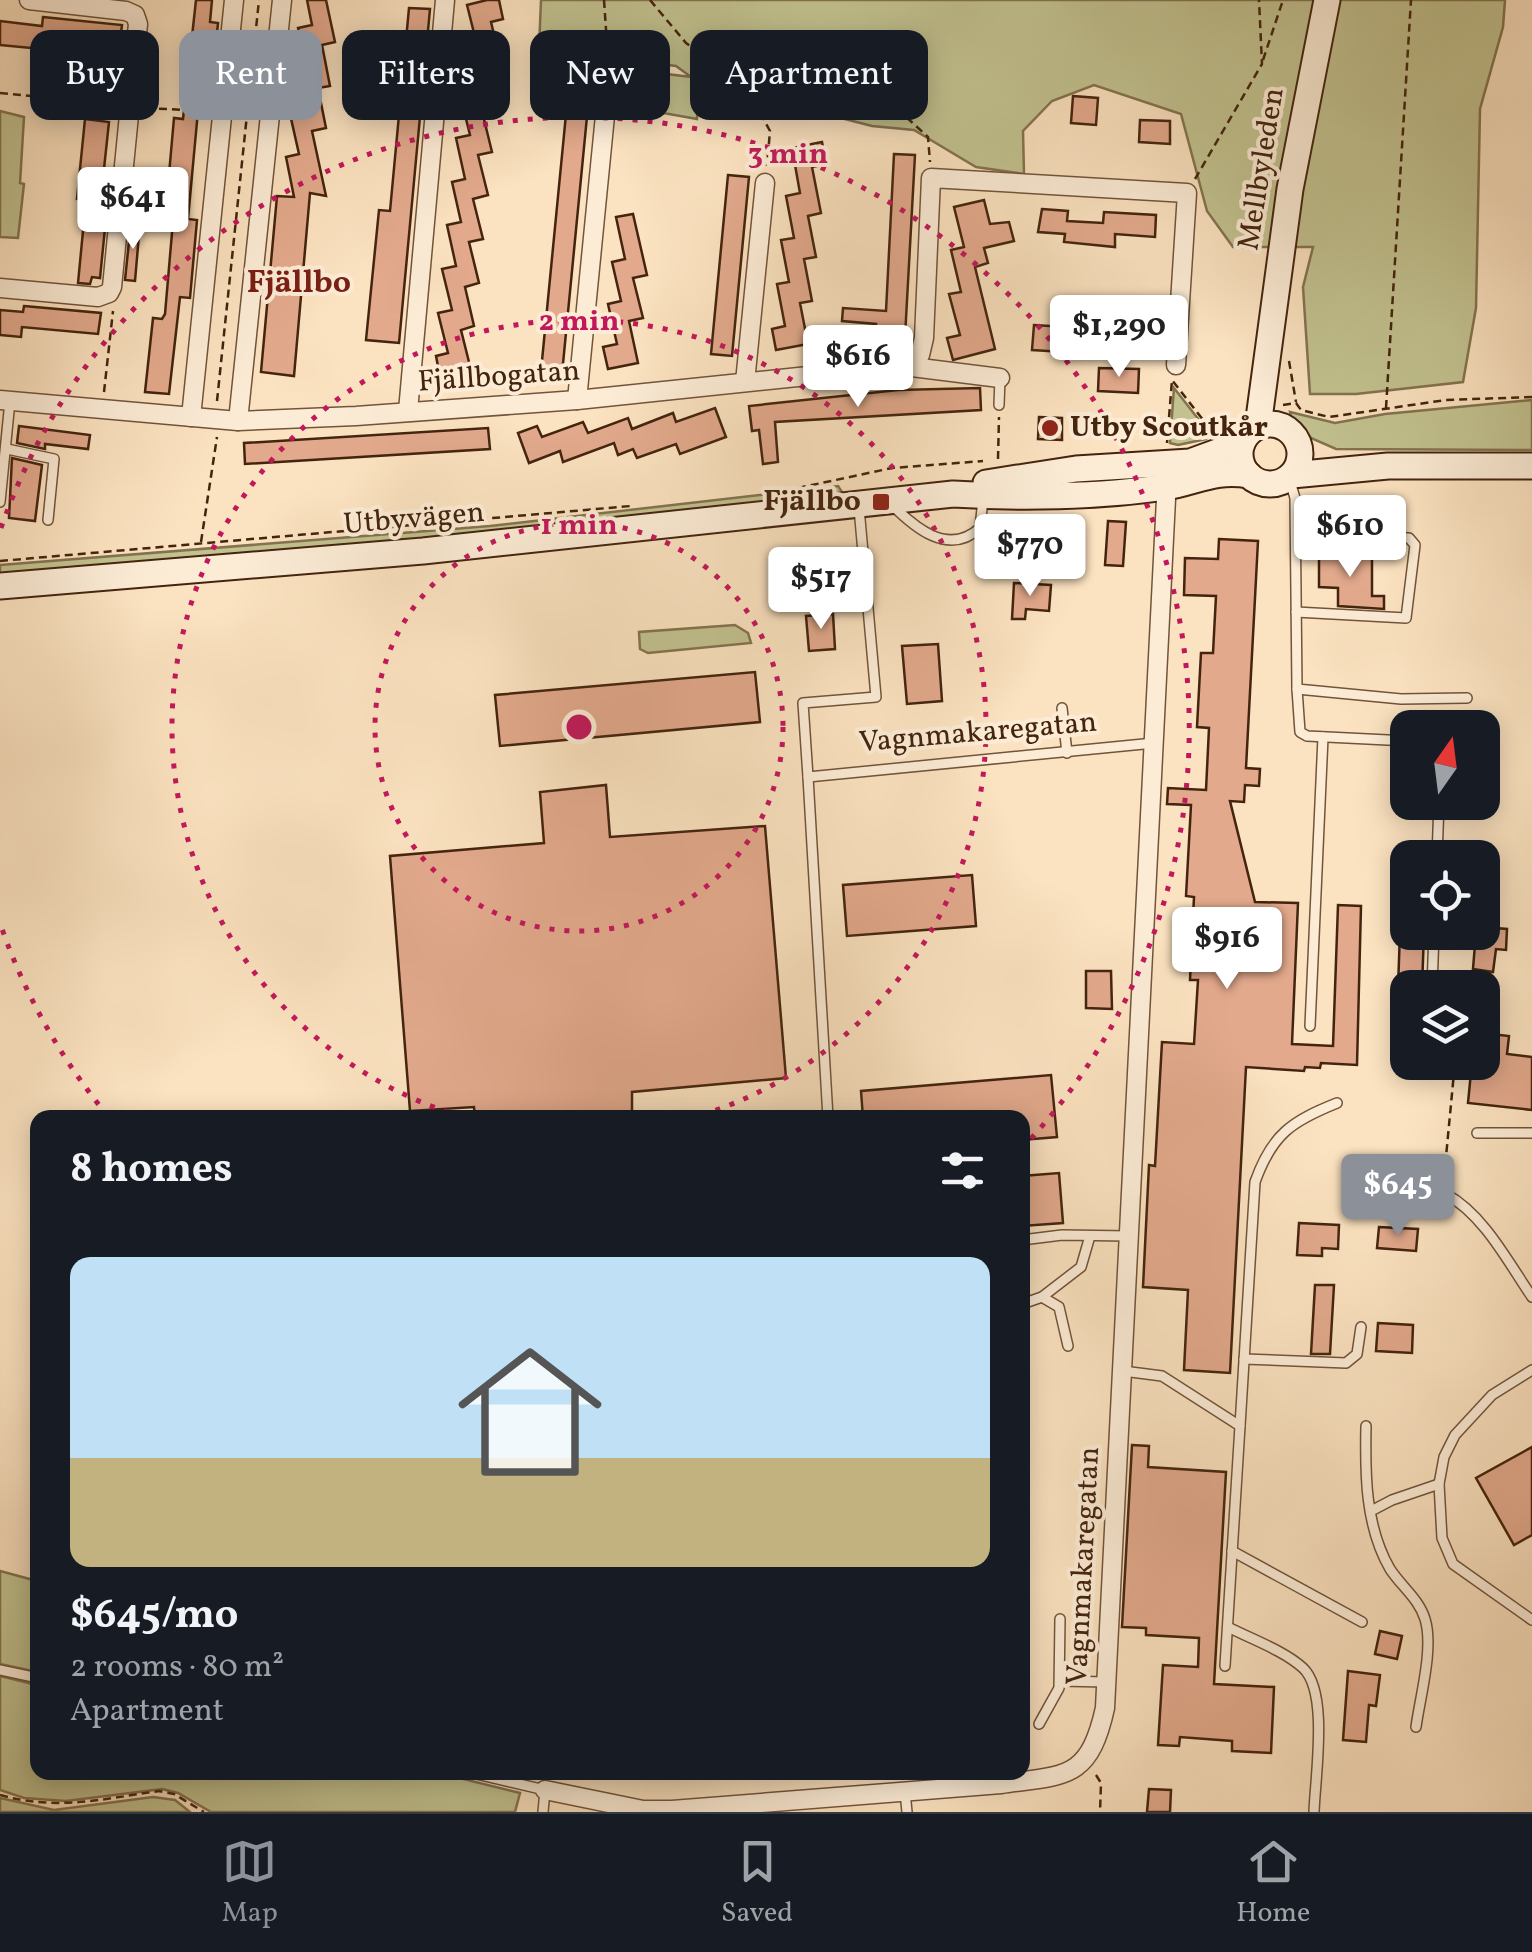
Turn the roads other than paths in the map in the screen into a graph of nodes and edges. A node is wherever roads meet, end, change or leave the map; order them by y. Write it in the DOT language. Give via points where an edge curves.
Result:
graph roads {
  1 [pos="42,0"];
  2 [pos="234,0"];
  3 [pos="282,0"];
  4 [pos="445,0"];
  5 [pos="1327,0"];
  6 [pos="605,120"];
  7 [pos="765,183"];
  8 [pos="0,288"];
  9 [pos="1176,365"];
  10 [pos="904,366"];
  11 [pos="1000,378"];
  12 [pos="745,382"];
  13 [pos="5,400"];
  14 [pos="577,400"];
  15 [pos="1000,406"];
  16 [pos="408,412"];
  17 [pos="191,418"];
  18 [pos="224,420"];
  19 [pos="1255,428"];
  20 [pos="1299,445"];
  21 [pos="6,449"];
  22 [pos="1388,466"];
  23 [pos="1532,466"];
  24 [pos="1167,467"];
  25 [pos="1249,476"];
  26 [pos="1290,477"];
  27 [pos="983,489"];
  28 [pos="0,502"];
  29 [pos="889,502"];
  30 [pos="859,505"];
  31 [pos="48,520"];
  32 [pos="1296,534"];
  33 [pos="0,586"];
  34 [pos="1296,612"];
  35 [pos="1297,689"];
  36 [pos="1467,698"];
  37 [pos="1062,708"];
  38 [pos="1324,737"];
  39 [pos="1390,741"];
  40 [pos="1154,743"];
  41 [pos="1067,753"];
  42 [pos="808,777"];
  43 [pos="1310,1026"];
  44 [pos="1337,1103"];
  45 [pos="828,1110"];
  46 [pos="1477,1133"];
  47 [pos="1532,1133"];
  48 [pos="1361,1186"];
  49 [pos="1090,1236"];
  50 [pos="1128,1236"];
  51 [pos="1030,1239"];
  52 [pos="1042,1297"];
  53 [pos="1532,1298"];
  54 [pos="1030,1301"];
  55 [pos="1361,1327"];
  56 [pos="1068,1346"];
  57 [pos="1244,1359"];
  58 [pos="1121,1370"];
  59 [pos="1532,1370"];
  60 [pos="1240,1426"];
  61 [pos="1366,1426"];
  62 [pos="1439,1484"];
  63 [pos="1371,1511"];
  64 [pos="1232,1550"];
  65 [pos="1060,1619"];
  66 [pos="1532,1620"];
  67 [pos="1362,1622"];
  68 [pos="1228,1627"];
  69 [pos="1225,1666"];
  70 [pos="0,1670"];
  71 [pos="30,1676"];
  72 [pos="1060,1681"];
  73 [pos="1106,1682"];
  74 [pos="1039,1724"];
  75 [pos="1416,1727"];
  76 [pos="1030,1779"];
  77 [pos="503,1780"];
  78 [pos="1018,1780"];
  79 [pos="546,1790"];
  80 [pos="905,1792"];
  81 [pos="768,1808"];
  82 [pos="642,1811"];
  83 [pos="543,1812"];
  84 [pos="907,1812"];
  85 [pos="1314,1812"];
  1 -- 8 [label="street" via="126,11 138,24 112,287 98,297"];
  2 -- 17 [label="street"];
  3 -- 18 [label="street"];
  4 -- 16 [label="street"];
  5 -- 19 [label="street, Mellbyleden"];
  6 -- 14 [label="street"];
  7 -- 12 [label="street"];
  9 -- 10 [label="street" via="1187,193 931,178 924,338 920,355"];
  10 -- 11 [label="street, Fjällbogatan"];
  10 -- 12 [label="street, Fjällbogatan"];
  11 -- 15 [label="lane"];
  12 -- 14 [label="street, Fjällbogatan"];
  13 -- 17 [label="street, Fjällbogatan"];
  13 -- 21 [label="lane"];
  14 -- 16 [label="street, Fjällbogatan"];
  16 -- 18 [label="street, Fjällbogatan"];
  17 -- 18 [label="street, Fjällbogatan"];
  19 -- 20 [label="street" via="1290,431"];
  19 -- 24 [label="street, Utbyvägen"];
  19 -- 25 [label="street" via="1240,460"];
  20 -- 22 [label="street, Utbyvägen"];
  20 -- 26 [label="street"];
  21 -- 28 [label="lane"];
  21 -- 31 [label="lane" via="54,459"];
  22 -- 23 [label="street, Utbyvägen"];
  22 -- 26 [label="street, Utbyvägen"];
  24 -- 25 [label="street, Utbyvägen"];
  24 -- 27 [label="street, Utbyvägen" via="1033,496"];
  24 -- 40 [label="street, Vagnmakaregatan"];
  25 -- 26 [label="street, Utbyvägen" via="1265,484"];
  26 -- 32 [label="lane"];
  27 -- 29 [label="street, Utbyvägen"];
  27 -- 29 [label="lane" via="980,528 952,540 918,531"];
  29 -- 30 [label="street, Utbyvägen"];
  30 -- 33 [label="street, Utbyvägen"];
  30 -- 42 [label="lane, Vagnmakaregatan" via="876,697 804,704"];
  32 -- 34 [label="lane"];
  32 -- 34 [label="lane" via="1409,538 1414,545 1406,618"];
  34 -- 35 [label="lane"];
  35 -- 36 [label="lane"];
  35 -- 38 [label="lane" via="1300,732"];
  37 -- 41 [label="lane"];
  38 -- 39 [label="lane"];
  38 -- 43 [label="lane"];
  40 -- 41 [label="lane, Vagnmakaregatan"];
  40 -- 50 [label="street, Vagnmakaregatan"];
  41 -- 42 [label="lane, Vagnmakaregatan"];
  42 -- 45 [label="lane, Vagnmakaregatan"];
  44 -- 57 [label="lane" via="1286,1128 1262,1161 1250,1221"];
  46 -- 47 [label="lane"];
  48 -- 53 [label="lane" via="1446,1194 1480,1223"];
  49 -- 50 [label="lane"];
  49 -- 51 [label="lane"];
  49 -- 52 [label="lane" via="1082,1267"];
  50 -- 58 [label="street, Vagnmakaregatan"];
  52 -- 54 [label="lane"];
  52 -- 56 [label="lane" via="1059,1307"];
  55 -- 57 [label="lane" via="1357,1354 1346,1363"];
  57 -- 60 [label="lane"];
  58 -- 60 [label="lane" via="1162,1376"];
  58 -- 73 [label="street, Vagnmakaregatan"];
  59 -- 62 [label="lane" via="1473,1413 1444,1456"];
  60 -- 64 [label="lane"];
  61 -- 63 [label="lane"];
  62 -- 63 [label="lane"];
  62 -- 66 [label="lane" via="1442,1538 1453,1564"];
  63 -- 75 [label="lane" via="1384,1558 1426,1620"];
  64 -- 67 [label="lane"];
  64 -- 68 [label="lane"];
  65 -- 72 [label="lane"];
  68 -- 69 [label="lane"];
  68 -- 85 [label="lane" via="1296,1663 1313,1681"];
  70 -- 71 [label="lane"];
  72 -- 73 [label="lane"];
  72 -- 74 [label="lane"];
  73 -- 76 [label="street, Vagnmakaregatan" via="1098,1741 1086,1758 1055,1776"];
  77 -- 79 [label="lane"];
  78 -- 80 [label="street, Vagnmakaregatan"];
  79 -- 82 [label="street"];
  79 -- 83 [label="lane"];
  80 -- 81 [label="street"];
  80 -- 84 [label="lane"];
  81 -- 82 [label="street"];
}
